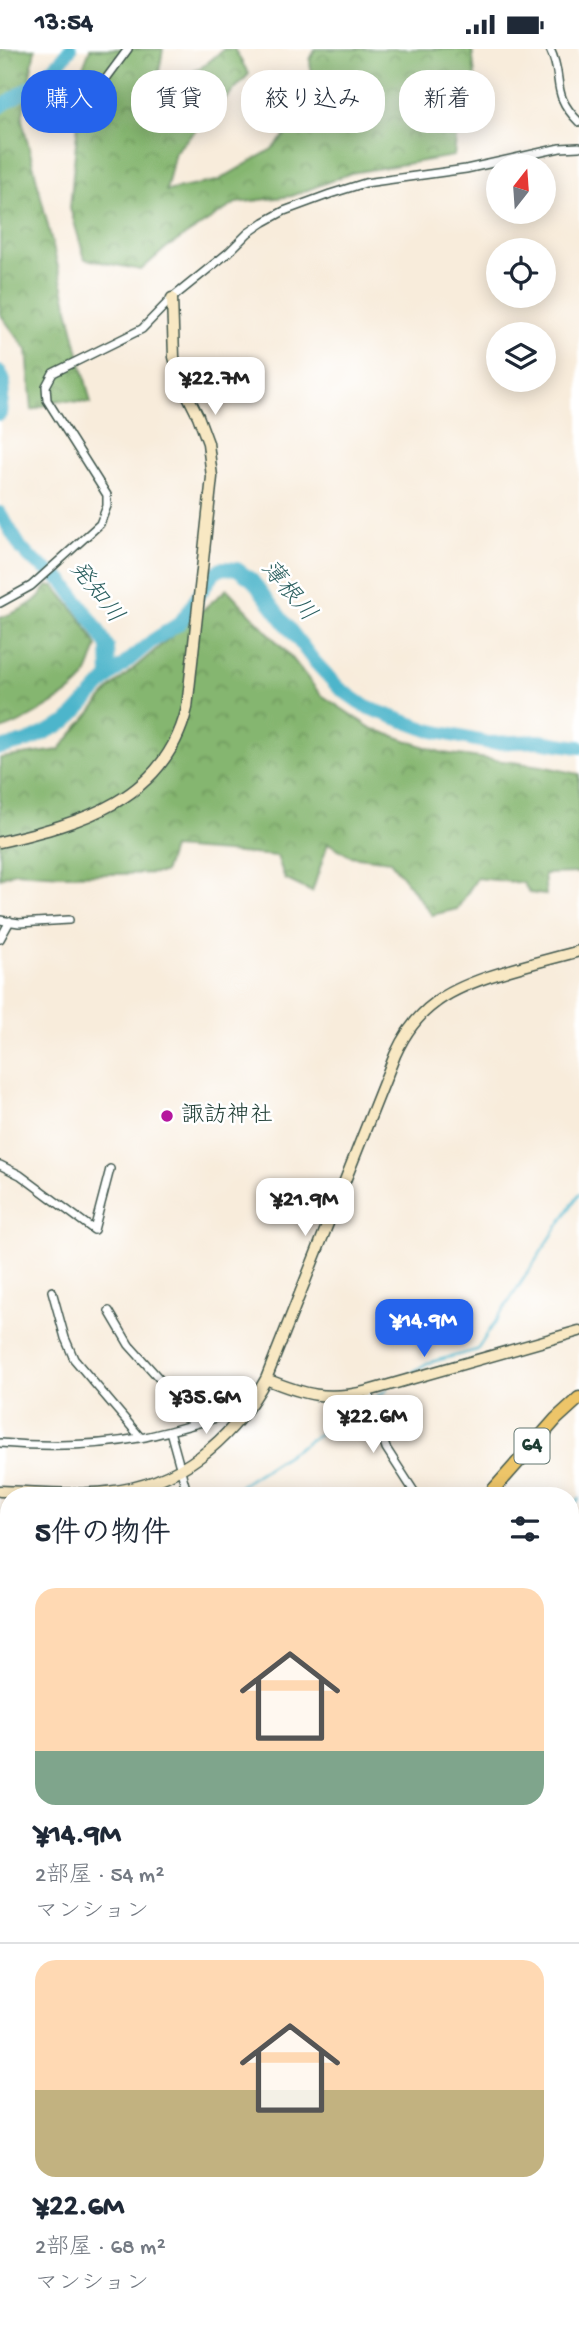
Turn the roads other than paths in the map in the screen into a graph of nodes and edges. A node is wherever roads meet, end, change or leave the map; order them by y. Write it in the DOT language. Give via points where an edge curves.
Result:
graph roads {
  1 [pos="128,49"];
  2 [pos="550,49"];
  3 [pos="112,70"];
  4 [pos="579,122"];
  5 [pos="579,147"];
  6 [pos="172,298"];
  7 [pos="0,603"];
  8 [pos="0,842"];
  9 [pos="0,919"];
  10 [pos="69,920"];
  11 [pos="10,921"];
  12 [pos="0,939"];
  13 [pos="579,951"];
  14 [pos="0,1165"];
  15 [pos="110,1169"];
  16 [pos="52,1291"];
  17 [pos="109,1311"];
  18 [pos="579,1331"];
  19 [pos="266,1379"];
  20 [pos="368,1391"];
  21 [pos="579,1398"];
  22 [pos="242,1418"];
  23 [pos="193,1424"];
  24 [pos="170,1431"];
  25 [pos="141,1438"];
  26 [pos="0,1443"];
  27 [pos="181,1470"];
  28 [pos="129,1487"];
  29 [pos="186,1487"];
  30 [pos="411,1487"];
  31 [pos="496,1487"];
  1 -- 3 [label="street"];
  2 -- 4 [label="street" via="562,101"];
  5 -- 6 [label="street" via="365,183 284,211 256,227"];
  6 -- 7 [label="street" via="142,329 49,379 47,400 107,495 107,506 103,520 61,560"];
  6 -- 8 [label="street" via="174,357 208,443 212,492 185,716 162,761 126,797 92,815"];
  9 -- 11 [label="street"];
  10 -- 11 [label="street"];
  11 -- 12 [label="street"];
  13 -- 19 [label="street" via="455,991 427,1010 411,1029 395,1055"];
  14 -- 15 [label="street" via="94,1230"];
  16 -- 25 [label="street" via="74,1359"];
  17 -- 23 [label="street" via="129,1345"];
  18 -- 20 [label="street"];
  19 -- 20 [label="street" via="321,1396"];
  19 -- 22 [label="street"];
  20 -- 30 [label="street" via="386,1448"];
  21 -- 31 [label="main road, 64"];
  22 -- 23 [label="street" via="228,1415"];
  22 -- 27 [label="street" via="215,1446"];
  23 -- 24 [label="street"];
  24 -- 25 [label="street"];
  24 -- 27 [label="street"];
  25 -- 26 [label="street" via="65,1446"];
  27 -- 28 [label="street"];
  27 -- 29 [label="street"];
}
